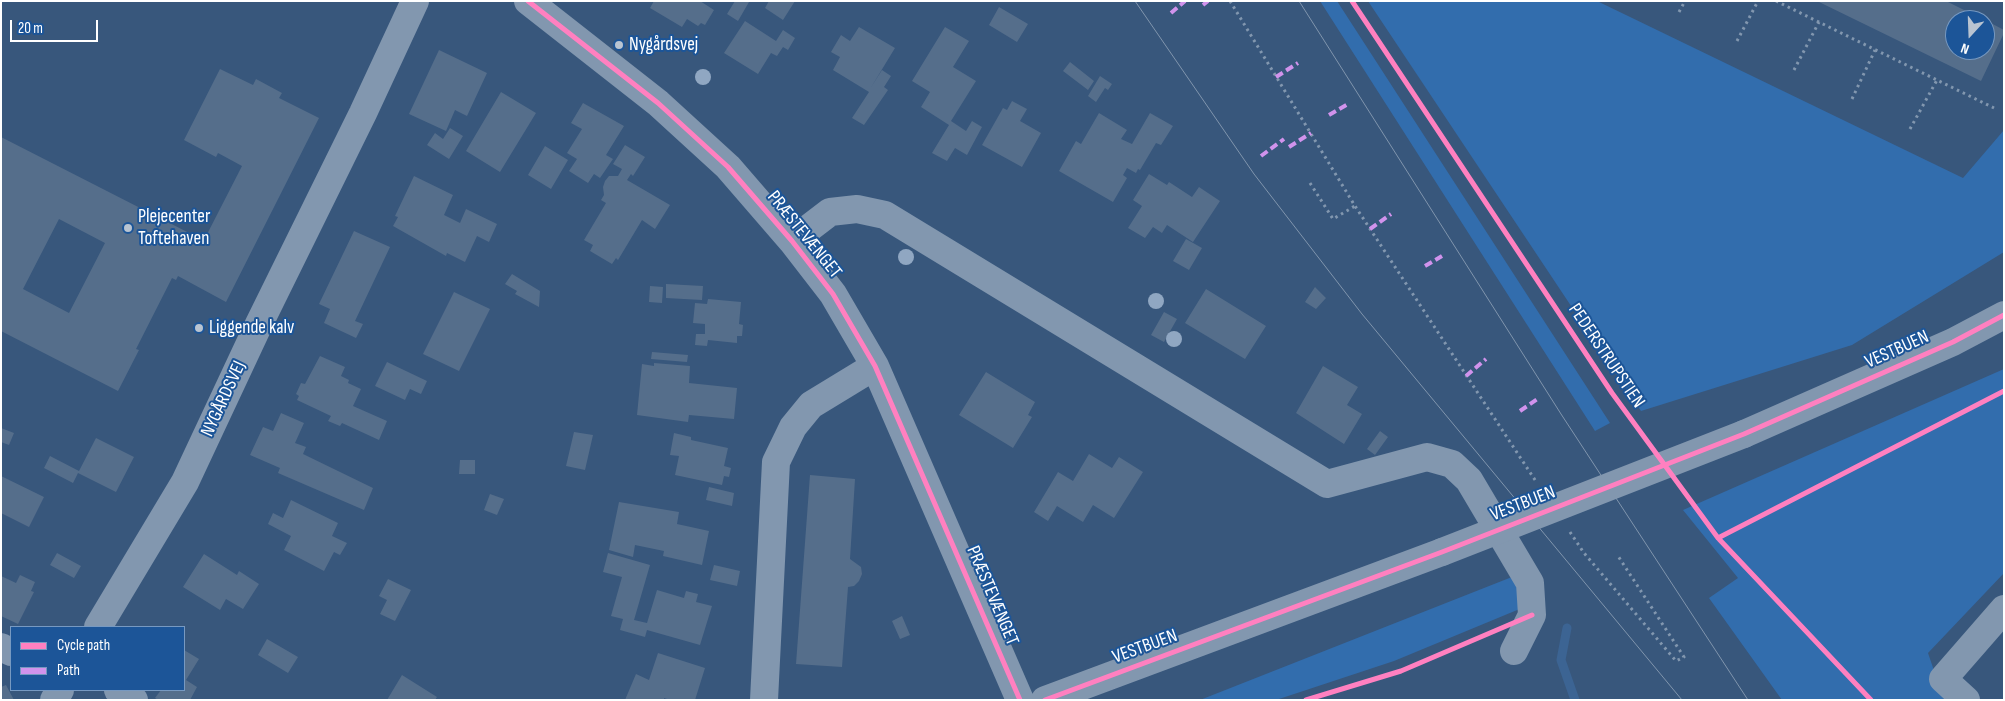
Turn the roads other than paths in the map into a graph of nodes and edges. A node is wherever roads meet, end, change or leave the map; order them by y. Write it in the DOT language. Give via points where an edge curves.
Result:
graph roads {
  1 [pos="415,1"];
  2 [pos="528,1"];
  3 [pos="792,241"];
  4 [pos="2004,315"];
  5 [pos="875,366"];
  6 [pos="2004,609"];
  7 [pos="99,626"];
  8 [pos="1514,651"];
  9 [pos="120,691"];
  10 [pos="134,700"];
  11 [pos="764,700"];
  12 [pos="1020,700"];
  13 [pos="1045,700"];
  14 [pos="1966,700"];
  1 -- 7 [label="street, NYGÅRDSVEJ" via="185,482"];
  2 -- 3 [label="street, PRÆSTEVÆNGET" via="658,102 728,168"];
  3 -- 5 [label="street, PRÆSTEVÆNGET" via="833,294"];
  3 -- 8 [label="street, PRÆSTEVÆNGET" via="830,212 857,209 885,215 1327,484 1427,457 1452,464 1469,480 1530,583 1532,616"];
  4 -- 13 [label="street, VESTBUEN, bridge" via="1953,342 1744,434 1442,552"];
  5 -- 11 [label="street" via="811,405 793,427 776,462"];
  5 -- 12 [label="street, PRÆSTEVÆNGET"];
  6 -- 14 [label="street" via="1943,679"];
  9 -- 10 [label="street"];
}
